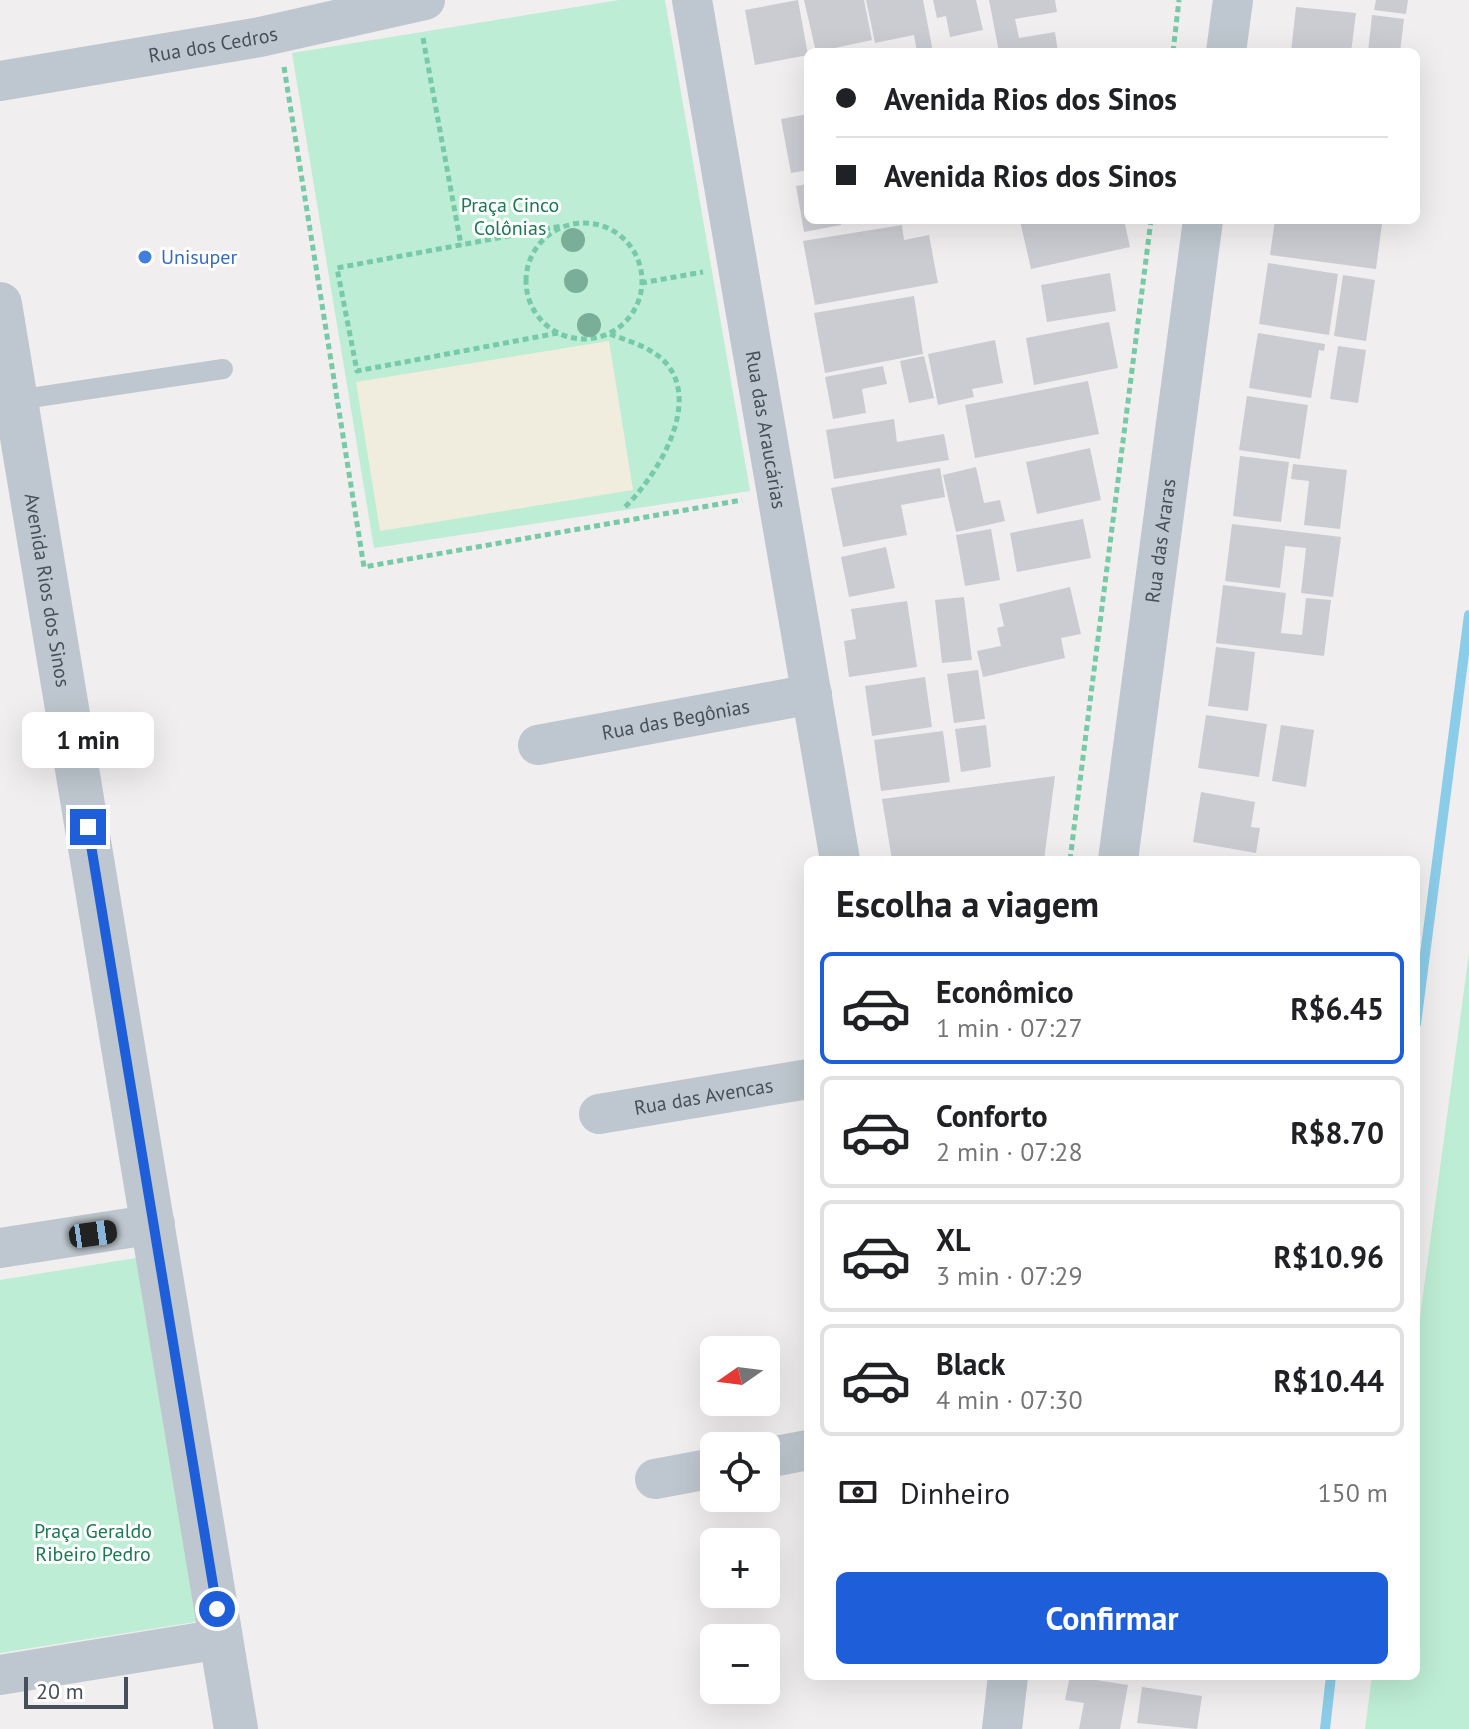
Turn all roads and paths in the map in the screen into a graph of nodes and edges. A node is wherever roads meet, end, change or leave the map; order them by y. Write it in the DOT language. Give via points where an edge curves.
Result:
graph roads {
  1 [pos="692,0"];
  2 [pos="1179,0"];
  3 [pos="1233,0"];
  4 [pos="421,1"];
  5 [pos="279,32"];
  6 [pos="1173,48"];
  7 [pos="1227,48"];
  8 [pos="0,81"];
  9 [pos="1150,224"];
  10 [pos="1202,224"];
  11 [pos="562,226"];
  12 [pos="461,245"];
  13 [pos="739,265"];
  14 [pos="641,283"];
  15 [pos="0,304"];
  16 [pos="558,333"];
  17 [pos="609,333"];
  18 [pos="223,369"];
  19 [pos="17,400"];
  20 [pos="779,494"];
  21 [pos="623,509"];
  22 [pos="812,694"];
  23 [pos="538,745"];
  24 [pos="839,856"];
  25 [pos="1071,856"];
  26 [pos="1119,856"];
  27 [pos="804,1080"];
  28 [pos="599,1114"];
  29 [pos="155,1224"];
  30 [pos="0,1248"];
  31 [pos="804,1451"];
  32 [pos="780,1455"];
  33 [pos="700,1471"];
  34 [pos="655,1479"];
  35 [pos="221,1639"];
  36 [pos="0,1675"];
  37 [pos="236,1729"];
  1 -- 13 [label="street, Rua das Araucárias"];
  2 -- 6 [label="path"];
  3 -- 7 [label="street"];
  4 -- 5 [label="street, Rua dos Cedros"];
  4 -- 12 [label="path"];
  5 -- 8 [label="street, Rua dos Cedros"];
  5 -- 20 [label="path" via="364,567"];
  9 -- 25 [label="path"];
  10 -- 26 [label="street, Rua das Araras"];
  11 -- 12 [label="path"];
  11 -- 14 [label="path" via="580,222 617,233 631,246"];
  11 -- 16 [label="path" via="533,251 526,288 531,307"];
  12 -- 16 [label="path" via="337,268 357,371"];
  13 -- 14 [label="path"];
  13 -- 20 [label="street, Rua das Araucárias"];
  14 -- 17 [label="path" via="632,313"];
  15 -- 19 [label="street, Avenida Rios dos Sinos"];
  16 -- 17 [label="path" via="592,339"];
  17 -- 21 [label="path" via="646,348 664,361 678,382 679,411 669,442 638,495"];
  18 -- 19 [label="lane"];
  19 -- 29 [label="street, Avenida Rios dos Sinos"];
  20 -- 22 [label="street, Rua das Araucárias"];
  22 -- 23 [label="street, Rua das Begônias"];
  22 -- 24 [label="street, Rua das Araucárias"];
  27 -- 28 [label="street, Rua das Avencas"];
  29 -- 30 [label="street"];
  29 -- 35 [label="street, Avenida Rios dos Sinos"];
  31 -- 32 [label="street"];
  33 -- 34 [label="street"];
  35 -- 36 [label="street"];
  35 -- 37 [label="street, Avenida Rios dos Sinos"];
}
